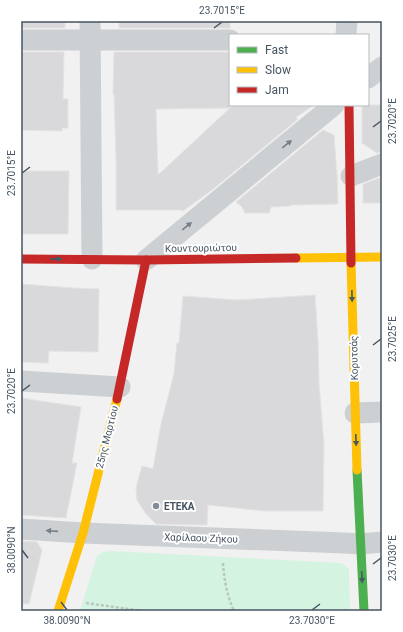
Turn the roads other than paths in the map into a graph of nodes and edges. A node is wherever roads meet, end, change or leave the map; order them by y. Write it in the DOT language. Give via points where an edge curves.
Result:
graph roads {
  1 [pos="347,21"];
  2 [pos="90,31"];
  3 [pos="346,34"];
  4 [pos="21,40"];
  5 [pos="229,40"];
  6 [pos="382,67"];
  7 [pos="369,77"];
  8 [pos="333,106"];
  9 [pos="349,106"];
  10 [pos="382,164"];
  11 [pos="351,176"];
  12 [pos="351,257"];
  13 [pos="382,257"];
  14 [pos="92,258"];
  15 [pos="21,259"];
  16 [pos="146,260"];
  17 [pos="21,381"];
  18 [pos="120,387"];
  19 [pos="382,412"];
  20 [pos="355,413"];
  21 [pos="21,529"];
  22 [pos="83,533"];
  23 [pos="382,542"];
  24 [pos="360,544"];
  25 [pos="58,611"];
  26 [pos="364,611"];
  1 -- 3 [label="street"];
  2 -- 4 [label="street"];
  2 -- 5 [label="street"];
  2 -- 14 [label="street"];
  6 -- 7 [label="street"];
  16 -- 8 [label="street, one-way"];
  9 -- 11 [label="street, Κορυτσάς"];
  10 -- 11 [label="street"];
  11 -- 12 [label="street, Κορυτσάς"];
  12 -- 13 [label="street, Κουντουριώτου"];
  12 -- 16 [label="street, Κουντουριώτου"];
  12 -- 20 [label="street, Κορυτσάς, one-way"];
  15 -- 14 [label="street, Κουντουριώτου, one-way"];
  14 -- 16 [label="street, Κουντουριώτου"];
  16 -- 18 [label="street, 25ης Μαρτίου"];
  17 -- 18 [label="street"];
  18 -- 22 [label="street, 25ης Μαρτίου"];
  19 -- 20 [label="street"];
  20 -- 24 [label="street, Κορυτσάς, one-way"];
  22 -- 21 [label="street, Χαρίλαου Ζήκου, one-way"];
  22 -- 24 [label="street, Χαρίλαου Ζήκου"];
  22 -- 25 [label="street, 25ης Μαρτίου"];
  23 -- 24 [label="street, Χαρίλαου Ζήκου"];
  24 -- 26 [label="street, Κορυτσάς, one-way"];
}
